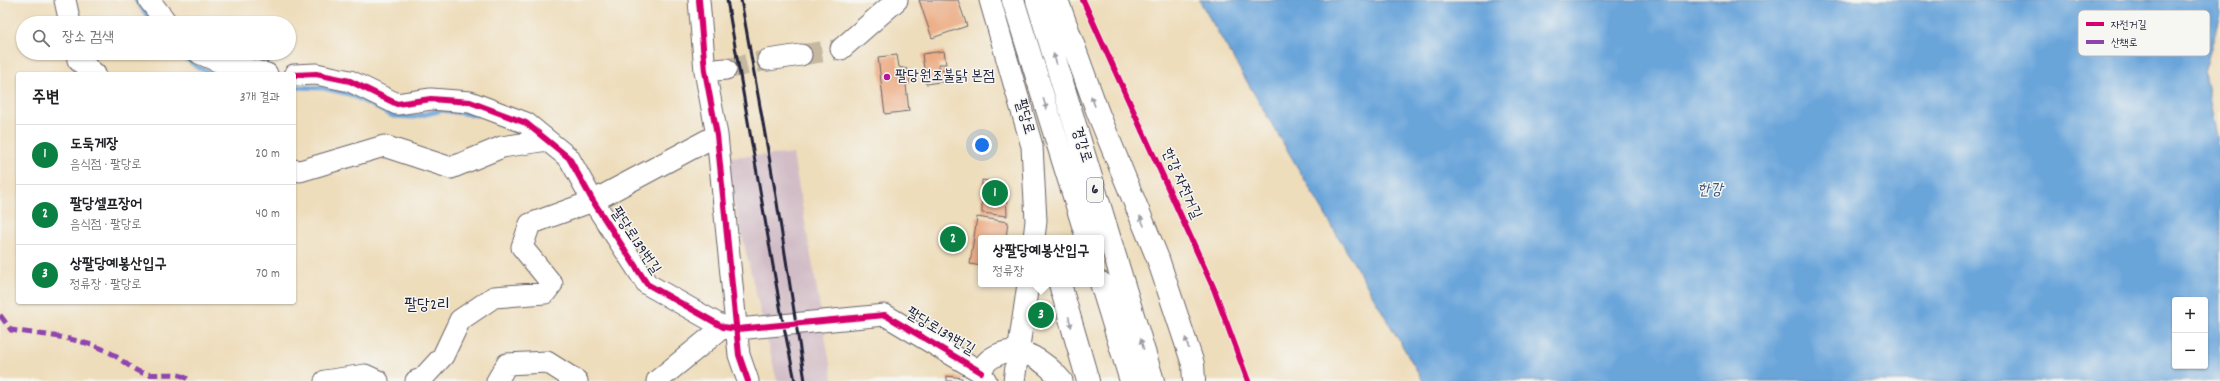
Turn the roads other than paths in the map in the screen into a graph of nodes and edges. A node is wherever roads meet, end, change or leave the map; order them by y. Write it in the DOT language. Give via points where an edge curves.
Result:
graph roads {
  1 [pos="65,0"];
  2 [pos="149,0"];
  3 [pos="699,0"];
  4 [pos="897,0"];
  5 [pos="990,0"];
  6 [pos="1013,0"];
  7 [pos="1037,0"];
  8 [pos="1057,0"];
  9 [pos="68,16"];
  10 [pos="162,16"];
  11 [pos="841,49"];
  12 [pos="801,55"];
  13 [pos="78,60"];
  14 [pos="215,60"];
  15 [pos="768,60"];
  16 [pos="726,69"];
  17 [pos="705,71"];
  18 [pos="93,72"];
  19 [pos="258,72"];
  20 [pos="296,74"];
  21 [pos="717,135"];
  22 [pos="547,140"];
  23 [pos="296,170"];
  24 [pos="593,201"];
  25 [pos="1034,235"];
  26 [pos="1086,235"];
  27 [pos="1028,287"];
  28 [pos="1061,287"];
  29 [pos="1102,287"];
  30 [pos="731,328"];
  31 [pos="1016,366"];
  32 [pos="984,377"];
  33 [pos="1130,377"];
  34 [pos="324,381"];
  35 [pos="378,381"];
  36 [pos="416,381"];
  37 [pos="497,381"];
  38 [pos="577,381"];
  39 [pos="657,381"];
  40 [pos="748,381"];
  41 [pos="1062,381"];
  42 [pos="1088,381"];
  43 [pos="1153,381"];
  44 [pos="1194,381"];
  1 -- 9 [label="street"];
  2 -- 10 [label="street"];
  3 -- 17 [label="street"];
  4 -- 11 [label="street"];
  5 -- 25 [label="street, 팔당로" via="1032,146 1036,221"];
  6 -- 26 [label="highway, 경강로 / 6, one-way"];
  43 -- 7 [label="highway, 경강로 / 6, one-way"];
  44 -- 8 [label="highway, one-way" via="1193,364 1158,259 1098,113"];
  12 -- 15 [label="street"];
  13 -- 18 [label="street"];
  14 -- 19 [label="street"];
  16 -- 17 [label="street"];
  17 -- 21 [label="street"];
  20 -- 22 [label="street, 팔당로139번길" via="316,74 350,81 397,104 431,99 470,102 526,123"];
  21 -- 24 [label="street, 팔당로139번길"];
  21 -- 30 [label="street"];
  22 -- 23 [label="street" via="502,147 451,168 384,146"];
  22 -- 24 [label="street, 팔당로139번길" via="569,158"];
  24 -- 30 [label="street, 팔당로139번길" via="647,284"];
  24 -- 36 [label="street, 팔당로139번길" via="530,224 522,247 552,284 545,293 494,297 460,320 443,356 422,379"];
  27 -- 31 [label="street"];
  28 -- 42 [label="highway, one-way"];
  29 -- 33 [label="highway"];
  30 -- 32 [label="street, 팔당로139번길" via="885,315"];
  30 -- 39 [label="street"];
  30 -- 40 [label="street"];
  31 -- 32 [label="street" via="999,354 983,365"];
  31 -- 41 [label="street" via="1049,368"];
  34 -- 35 [label="street" via="365,375"];
  37 -- 38 [label="street" via="507,364 547,362"];
}
